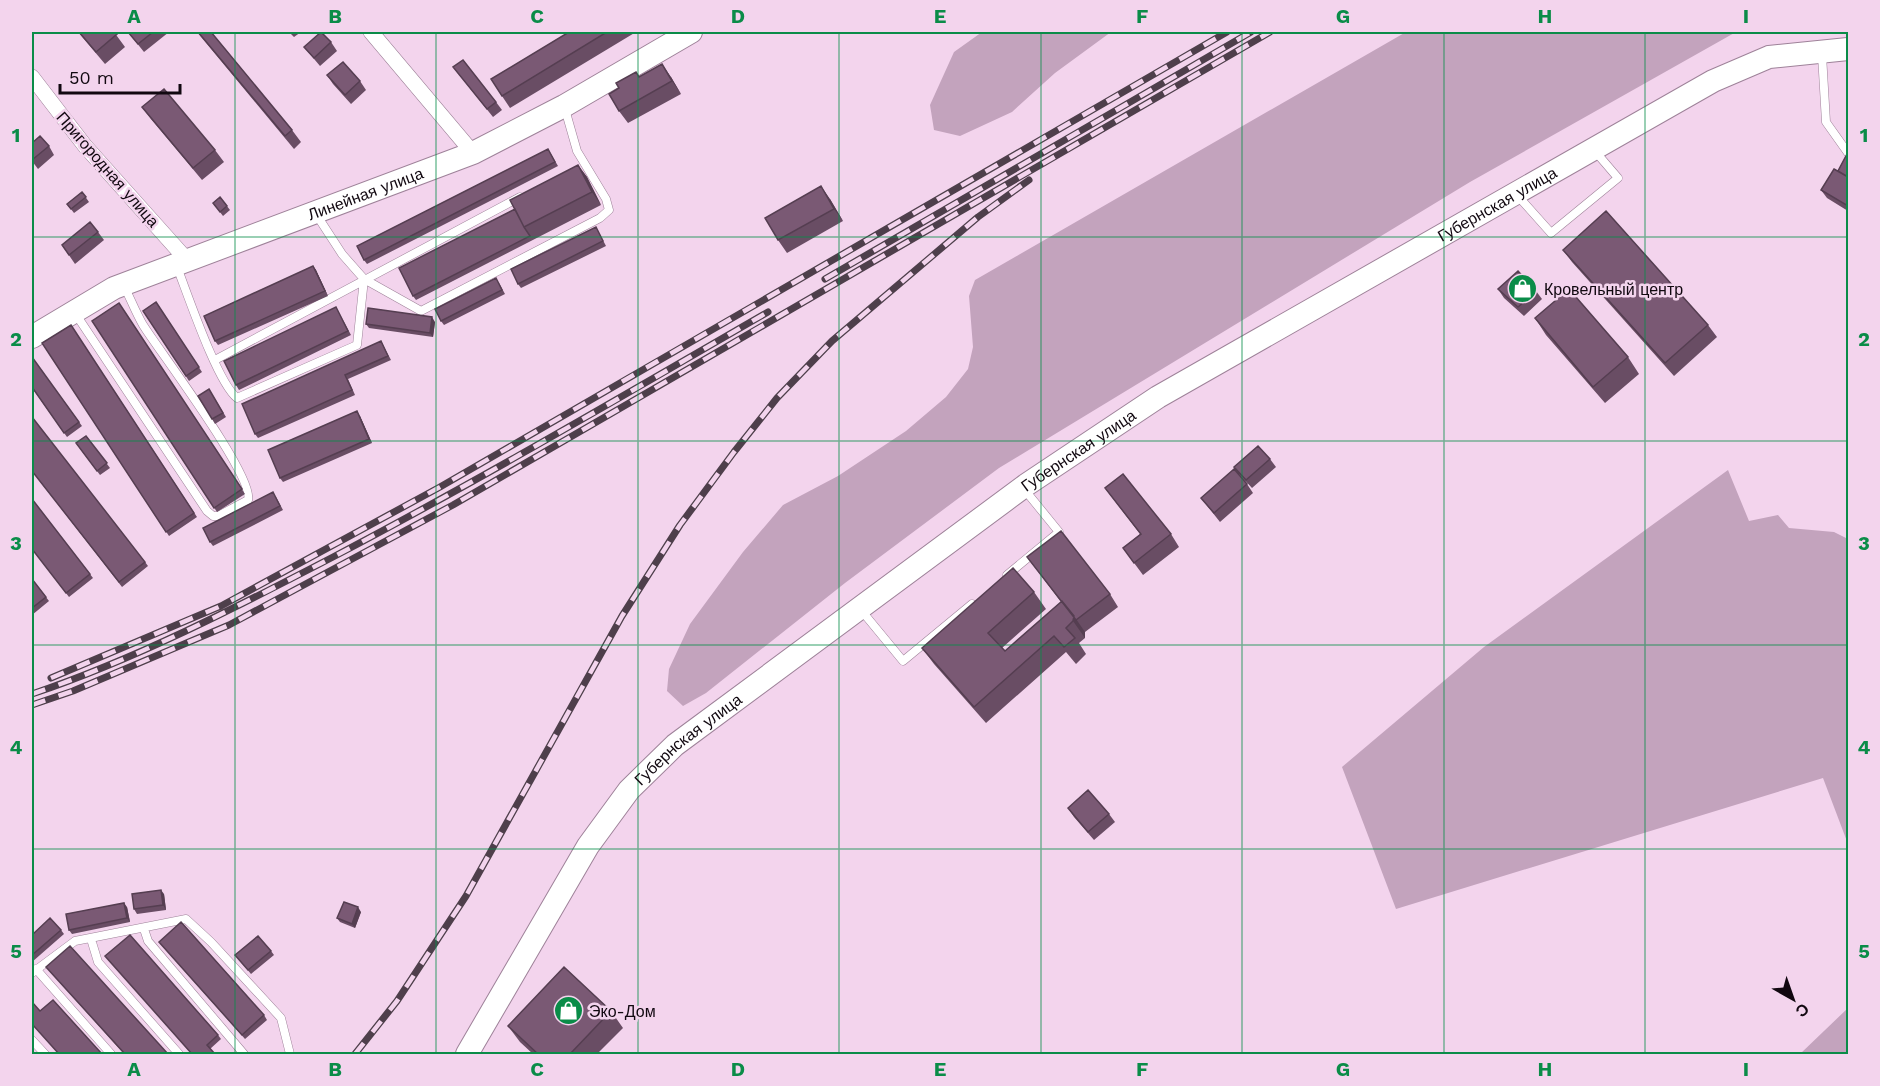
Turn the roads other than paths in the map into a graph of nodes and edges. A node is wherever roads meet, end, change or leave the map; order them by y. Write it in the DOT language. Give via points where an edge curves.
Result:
graph roads {
  1 [pos="371,32"];
  2 [pos="691,32"];
  3 [pos="1848,49"];
  4 [pos="1822,51"];
  5 [pos="32,77"];
  6 [pos="564,106"];
  7 [pos="1593,149"];
  8 [pos="473,153"];
  9 [pos="1848,153"];
  10 [pos="585,163"];
  11 [pos="575,169"];
  12 [pos="532,191"];
  13 [pos="1516,193"];
  14 [pos="315,213"];
  15 [pos="181,262"];
  16 [pos="364,279"];
  17 [pos="123,285"];
  18 [pos="74,312"];
  19 [pos="32,337"];
  20 [pos="215,360"];
  21 [pos="1023,488"];
  22 [pos="1004,577"];
  23 [pos="976,600"];
  24 [pos="860,608"];
  25 [pos="144,929"];
  26 [pos="91,939"];
  27 [pos="34,971"];
  28 [pos="32,1040"];
  29 [pos="45,1054"];
  30 [pos="111,1054"];
  31 [pos="179,1054"];
  32 [pos="244,1054"];
  33 [pos="290,1054"];
  34 [pos="467,1054"];
  1 -- 8 [label="street"];
  2 -- 6 [label="main road, Линейная улица"];
  3 -- 4 [label="main road, Губернская улица"];
  4 -- 7 [label="main road, Губернская улица" via="1769,57 1713,81"];
  4 -- 9 [label="lane" via="1826,122"];
  5 -- 15 [label="street, Пригородная улица"];
  6 -- 8 [label="main road, Линейная улица"];
  6 -- 10 [label="lane" via="577,151"];
  7 -- 13 [label="main road, Губернская улица"];
  7 -- 13 [label="lane" via="1618,178 1551,233"];
  8 -- 14 [label="main road, Линейная улица"];
  10 -- 11 [label="lane"];
  10 -- 16 [label="lane" via="606,199 609,210 600,218 421,311"];
  12 -- 16 [label="lane"];
  13 -- 21 [label="main road, Губернская улица" via="1158,397"];
  14 -- 15 [label="main road, Линейная улица"];
  14 -- 16 [label="lane"];
  15 -- 17 [label="main road, Линейная улица"];
  15 -- 20 [label="lane"];
  16 -- 20 [label="lane"];
  16 -- 20 [label="lane" via="357,345 237,399 230,393"];
  17 -- 18 [label="main road, Линейная улица"];
  17 -- 18 [label="lane" via="142,323 233,458 248,488 248,500 218,516 207,511"];
  18 -- 19 [label="main road, Линейная улица"];
  21 -- 22 [label="lane" via="1059,532"];
  21 -- 24 [label="main road, Губернская улица"];
  23 -- 24 [label="lane" via="903,661"];
  24 -- 34 [label="main road, Губернская улица" via="675,745 629,790 588,846"];
  25 -- 26 [label="lane"];
  25 -- 32 [label="lane" via="148,941"];
  25 -- 33 [label="lane" via="186,919 281,1018"];
  26 -- 27 [label="lane" via="75,941"];
  26 -- 31 [label="lane" via="98,962"];
  27 -- 30 [label="lane"];
  28 -- 29 [label="lane"];
}
